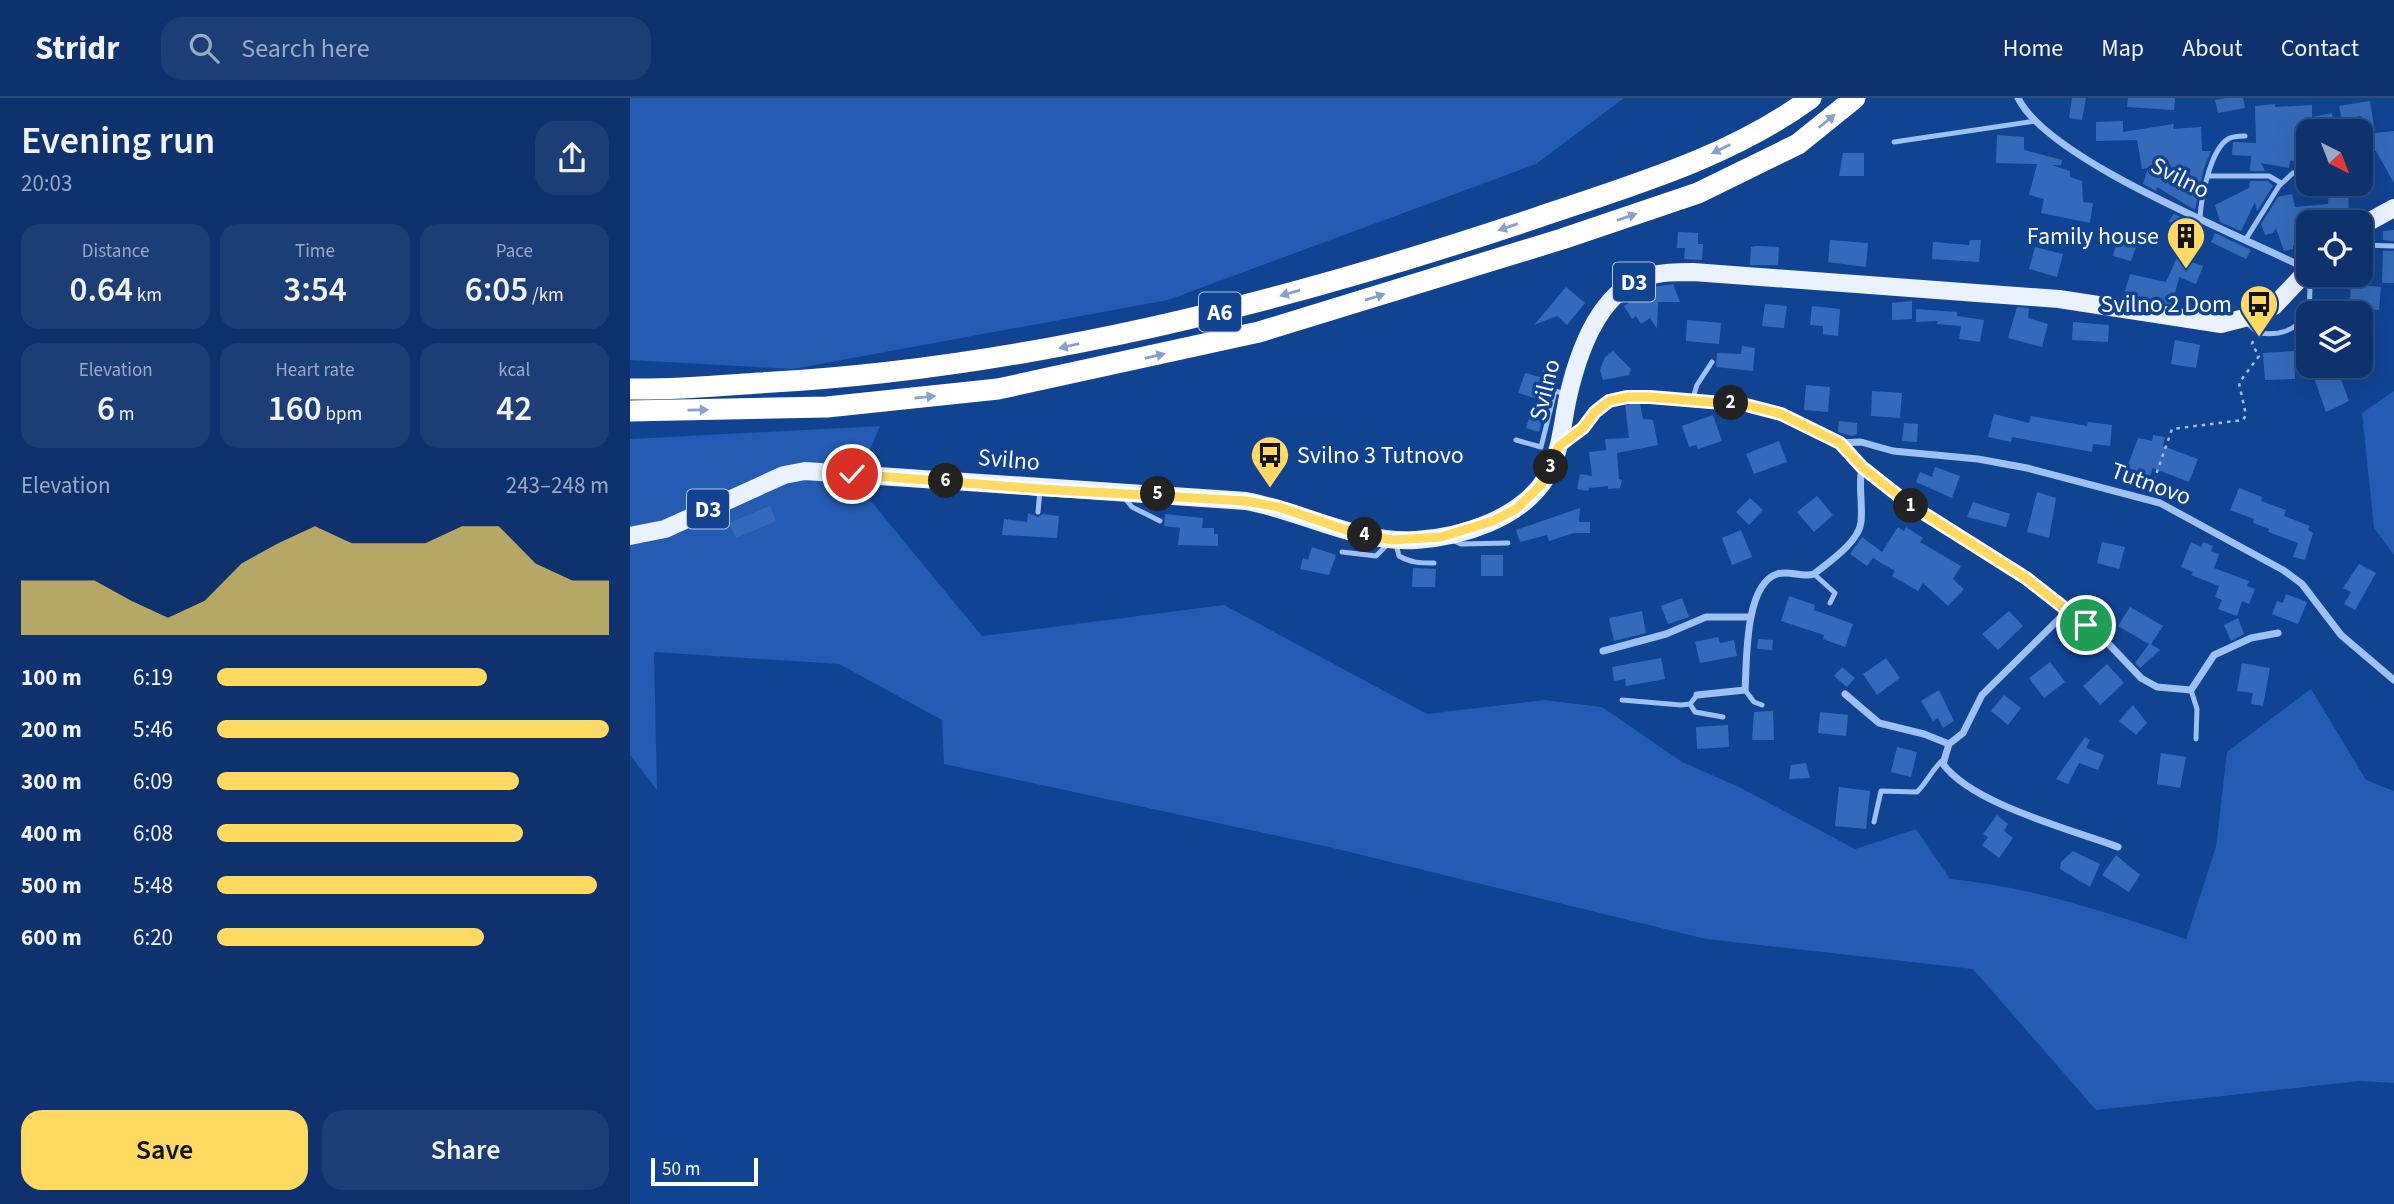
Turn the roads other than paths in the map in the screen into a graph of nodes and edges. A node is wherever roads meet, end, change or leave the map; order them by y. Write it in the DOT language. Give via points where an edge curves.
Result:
graph roads {
  1 [pos="1811,98"];
  2 [pos="1855,98"];
  3 [pos="2018,98"];
  4 [pos="2036,121"];
  5 [pos="2245,136"];
  6 [pos="1894,142"];
  7 [pos="2293,173"];
  8 [pos="2208,176"];
  9 [pos="2281,183"];
  10 [pos="2394,208"];
  11 [pos="2200,218"];
  12 [pos="2373,219"];
  13 [pos="2246,239"];
  14 [pos="2373,245"];
  15 [pos="2394,246"];
  16 [pos="2296,266"];
  17 [pos="2296,283"];
  18 [pos="2244,319"];
  19 [pos="2296,328"];
  20 [pos="1712,362"];
  21 [pos="630,389"];
  22 [pos="1569,395"];
  23 [pos="1692,401"];
  24 [pos="630,411"];
  25 [pos="1516,440"];
  26 [pos="1840,443"];
  27 [pos="1559,446"];
  28 [pos="1862,467"];
  29 [pos="1040,489"];
  30 [pos="1119,492"];
  31 [pos="1038,512"];
  32 [pos="1160,521"];
  33 [pos="630,536"];
  34 [pos="1444,537"];
  35 [pos="1393,540"];
  36 [pos="1508,543"];
  37 [pos="1342,552"];
  38 [pos="1434,563"];
  39 [pos="1815,575"];
  40 [pos="1830,603"];
  41 [pos="2066,612"];
  42 [pos="1751,617"];
  43 [pos="2278,633"];
  44 [pos="1603,651"];
  45 [pos="2394,680"];
  46 [pos="1745,690"];
  47 [pos="2191,690"];
  48 [pos="1845,694"];
  49 [pos="1697,695"];
  50 [pos="1622,701"];
  51 [pos="1690,704"];
  52 [pos="1762,705"];
  53 [pos="1723,717"];
  54 [pos="2196,739"];
  55 [pos="1949,744"];
  56 [pos="1944,760"];
  57 [pos="1874,822"];
  58 [pos="2118,847"];
  1 -- 21 [label="highway, A6, one-way" via="1782,119 1683,168 1466,241 1225,311 1052,350 935,367 825,380"];
  24 -- 2 [label="highway, A6, one-way" via="827,407 998,389 1259,332 1698,193 1798,144"];
  3 -- 4 [label="street, Svilno"];
  4 -- 6 [label="lane"];
  4 -- 11 [label="street, Svilno" via="2072,152"];
  5 -- 8 [label="lane" via="2228,138"];
  7 -- 9 [label="lane"];
  8 -- 9 [label="lane" via="2269,176"];
  8 -- 11 [label="lane"];
  9 -- 13 [label="lane"];
  10 -- 12 [label="main road"];
  11 -- 13 [label="street, Svilno"];
  13 -- 16 [label="street, Svilno"];
  14 -- 15 [label="lane"];
  17 -- 18 [label="main road, Svilno / D3" via="2274,306"];
  18 -- 19 [label="lane" via="2258,333 2280,334"];
  18 -- 22 [label="main road, Svilno / D3" via="2221,324 2059,299 1668,273 1629,284 1608,303 1586,342"];
  20 -- 23 [label="lane"];
  22 -- 25 [label="lane" via="1555,391 1541,447"];
  22 -- 27 [label="main road, Svilno / D3"];
  23 -- 26 [label="street, Tutnovo" via="1762,408"];
  23 -- 27 [label="street, Tutnovo" via="1627,397 1609,401"];
  26 -- 28 [label="street, Tutnovo"];
  26 -- 45 [label="street, Tutnovo" via="1861,442 1893,451 2015,465 2160,503 2222,534 2302,584 2341,635"];
  27 -- 34 [label="main road, Svilno / D3" via="1541,485 1516,509"];
  28 -- 39 [label="street" via="1859,530"];
  28 -- 41 [label="street, Tutnovo" via="1949,531 2026,578"];
  29 -- 30 [label="main road, Svilno / D3"];
  29 -- 31 [label="lane"];
  29 -- 33 [label="main road, Svilno / D3" via="805,471 784,475 665,529"];
  30 -- 32 [label="lane" via="1132,508"];
  30 -- 35 [label="main road, Svilno / D3" via="1246,501"];
  34 -- 35 [label="main road, Svilno / D3"];
  34 -- 36 [label="lane" via="1461,544"];
  35 -- 37 [label="lane" via="1376,556"];
  35 -- 38 [label="lane" via="1399,556 1414,563"];
  39 -- 40 [label="lane" via="1835,593"];
  39 -- 42 [label="street" via="1774,575 1764,583"];
  41 -- 47 [label="street, Tutnovo" via="2104,639 2141,678 2157,687"];
  41 -- 55 [label="street" via="1982,695 1963,733"];
  42 -- 44 [label="street" via="1706,617 1666,634"];
  42 -- 46 [label="street"];
  43 -- 47 [label="street" via="2251,638 2214,655"];
  46 -- 49 [label="street"];
  46 -- 52 [label="lane"];
  47 -- 54 [label="lane" via="2197,709"];
  48 -- 55 [label="street" via="1879,723"];
  49 -- 51 [label="lane"];
  50 -- 51 [label="lane"];
  51 -- 53 [label="lane" via="1695,712"];
  55 -- 56 [label="street"];
  56 -- 57 [label="lane" via="1917,792 1881,791"];
  56 -- 58 [label="street" via="1955,779 1992,800"];
}
